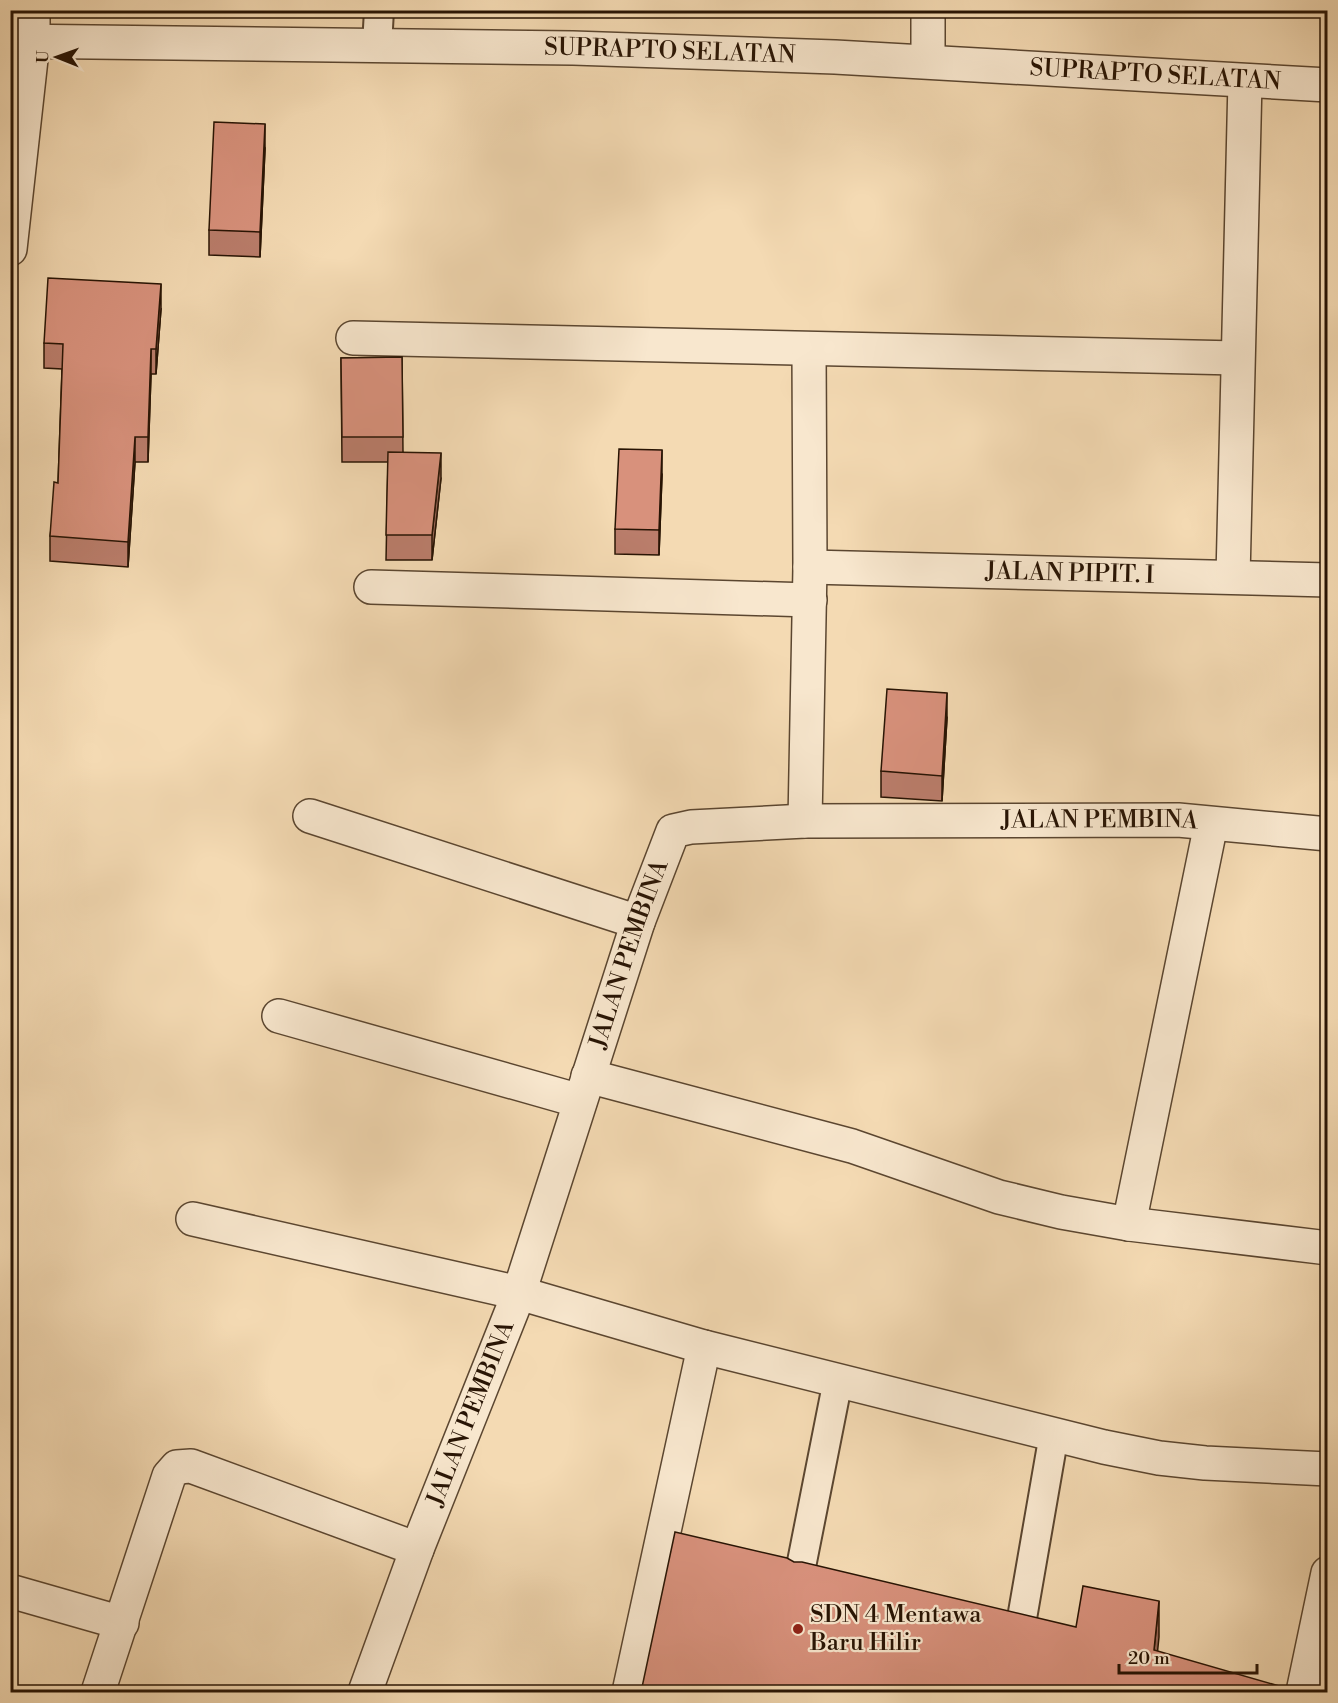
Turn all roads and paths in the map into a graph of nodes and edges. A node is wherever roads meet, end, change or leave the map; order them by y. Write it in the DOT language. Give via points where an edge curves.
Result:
graph roads {
  1 [pos="379,10"];
  2 [pos="928,10"];
  3 [pos="25,31"];
  4 [pos="377,46"];
  5 [pos="928,61"];
  6 [pos="1245,81"];
  7 [pos="1328,85"];
  8 [pos="10,249"];
  9 [pos="353,338"];
  10 [pos="809,349"];
  11 [pos="1237,358"];
  12 [pos="810,567"];
  13 [pos="1233,578"];
  14 [pos="1328,580"];
  15 [pos="371,587"];
  16 [pos="810,600"];
  17 [pos="310,816"];
  18 [pos="805,821"];
  19 [pos="1211,824"];
  20 [pos="1328,834"];
  21 [pos="638,922"];
  22 [pos="279,1016"];
  23 [pos="584,1088"];
  24 [pos="193,1219"];
  25 [pos="1129,1224"];
  26 [pos="1328,1248"];
  27 [pos="519,1293"];
  28 [pos="704,1347"];
  29 [pos="837,1380"];
  30 [pos="1054,1434"];
  31 [pos="1328,1469"];
  32 [pos="417,1549"];
  33 [pos="1328,1573"];
  34 [pos="798,1582"];
  35 [pos="10,1591"];
  36 [pos="122,1623"];
  37 [pos="1021,1624"];
  38 [pos="98,1692"];
  39 [pos="365,1692"];
  40 [pos="629,1692"];
  41 [pos="1303,1692"];
  1 -- 4 [label="lane"];
  2 -- 5 [label="street"];
  3 -- 4 [label="street, SUPRAPTO SELATAN"];
  3 -- 8 [label="street"];
  4 -- 5 [label="street, SUPRAPTO SELATAN" via="573,48"];
  5 -- 6 [label="street, SUPRAPTO SELATAN"];
  6 -- 7 [label="street, SUPRAPTO SELATAN"];
  6 -- 11 [label="street"];
  9 -- 10 [label="street"];
  10 -- 11 [label="street"];
  10 -- 12 [label="street"];
  11 -- 13 [label="street"];
  12 -- 13 [label="street, JALAN PIPIT. I"];
  12 -- 16 [label="street"];
  13 -- 14 [label="street, JALAN PIPIT. I"];
  15 -- 16 [label="street"];
  16 -- 18 [label="street"];
  17 -- 21 [label="street"];
  18 -- 19 [label="street, JALAN PEMBINA" via="1178,820"];
  18 -- 21 [label="street, JALAN PEMBINA" via="673,831"];
  19 -- 20 [label="street, JALAN PEMBINA"];
  19 -- 25 [label="street"];
  21 -- 23 [label="street, JALAN PEMBINA"];
  22 -- 23 [label="street"];
  23 -- 25 [label="street" via="852,1146 999,1197"];
  23 -- 27 [label="street, JALAN PEMBINA"];
  24 -- 27 [label="street"];
  25 -- 26 [label="street"];
  27 -- 28 [label="street"];
  27 -- 32 [label="street, JALAN PEMBINA"];
  28 -- 29 [label="street"];
  28 -- 40 [label="street"];
  29 -- 30 [label="street"];
  29 -- 34 [label="lane"];
  30 -- 31 [label="street" via="1159,1458"];
  30 -- 37 [label="lane"];
  32 -- 36 [label="street" via="183,1466 169,1476"];
  32 -- 39 [label="street, JALAN PEMBINA"];
  33 -- 41 [label="street"];
  35 -- 36 [label="street"];
  36 -- 38 [label="street"];
}
